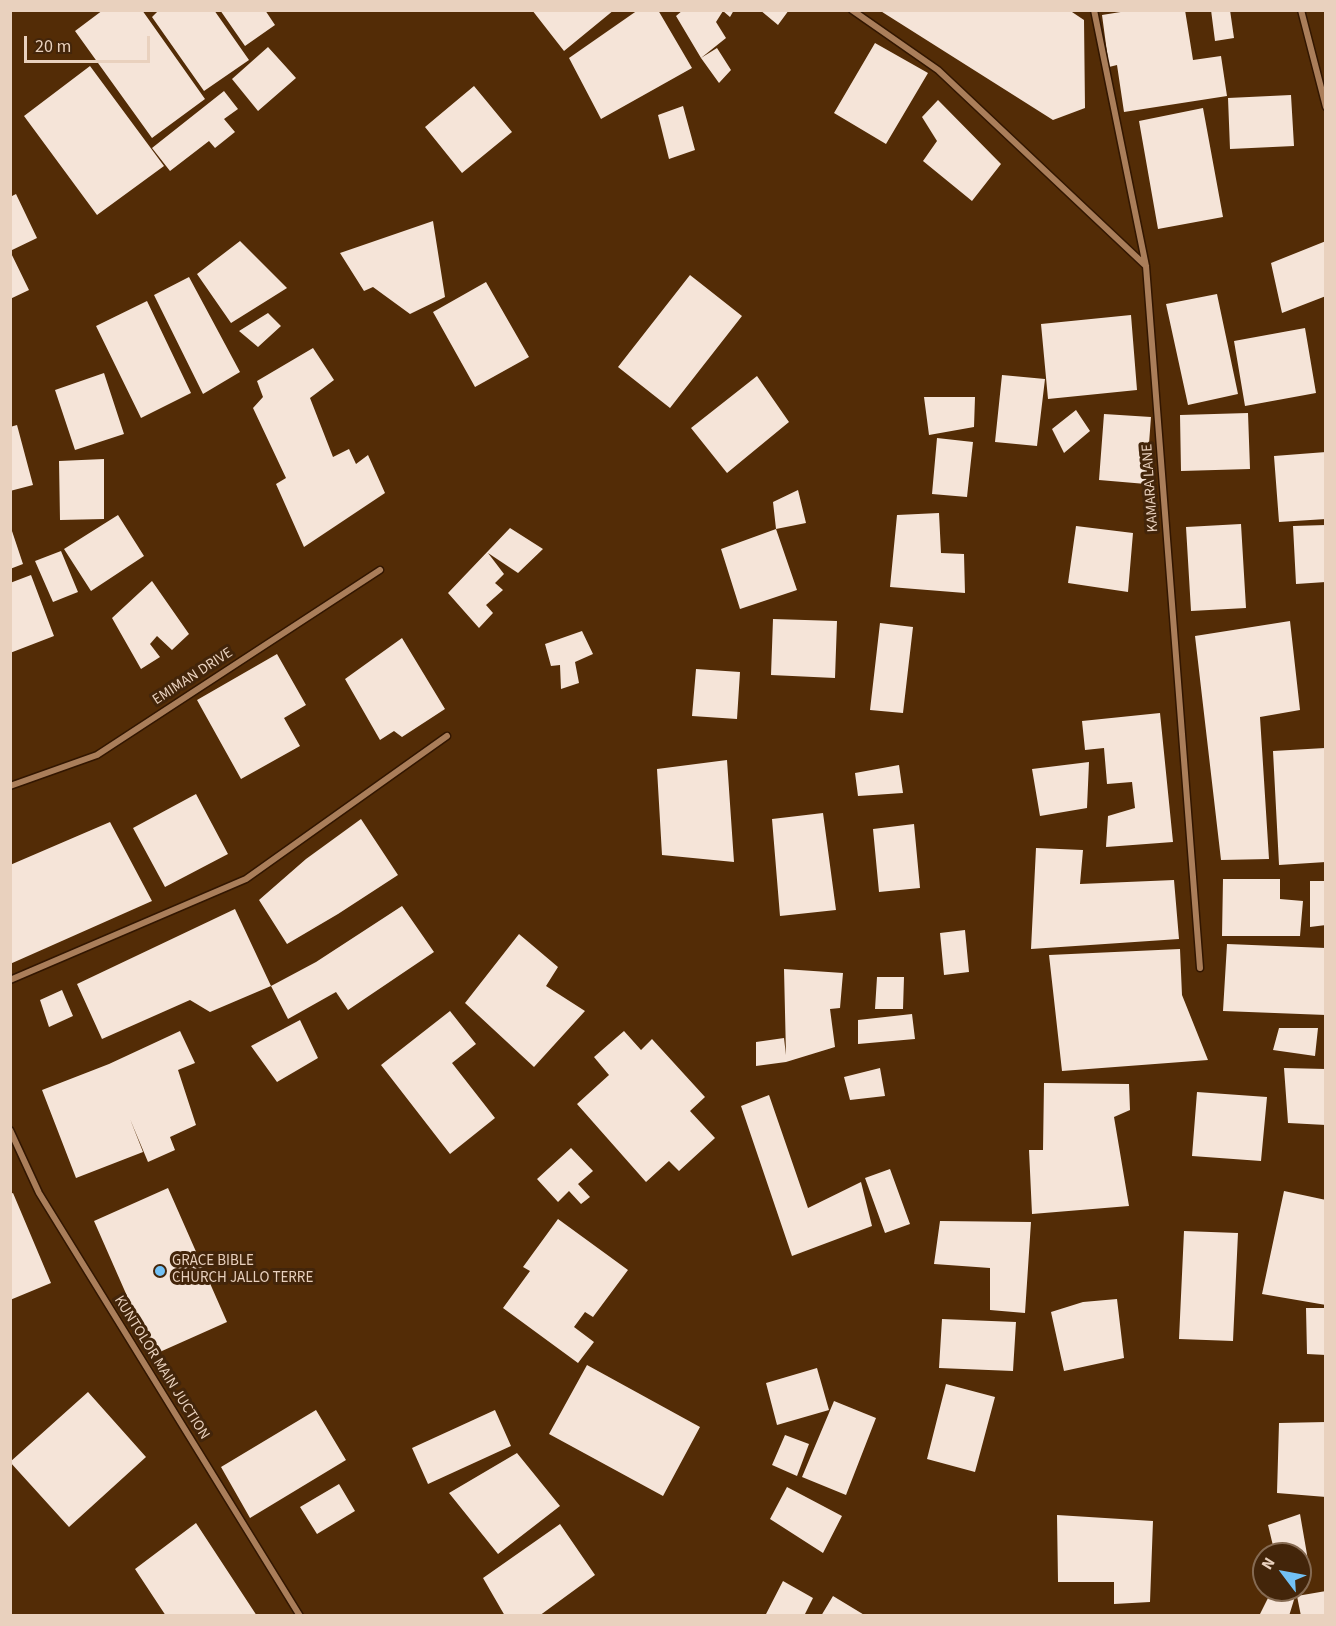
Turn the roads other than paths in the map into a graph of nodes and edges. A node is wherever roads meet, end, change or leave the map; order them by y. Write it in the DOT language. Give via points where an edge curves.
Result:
graph roads {
  1 [pos="852,10"];
  2 [pos="1094,10"];
  3 [pos="1301,10"];
  4 [pos="1326,107"];
  5 [pos="1146,266"];
  6 [pos="380,570"];
  7 [pos="447,736"];
  8 [pos="10,786"];
  9 [pos="1200,968"];
  10 [pos="10,980"];
  11 [pos="10,1130"];
  12 [pos="300,1616"];
  1 -- 5 [label="street" via="938,70"];
  2 -- 5 [label="street, KAMARA LANE"];
  3 -- 4 [label="street"];
  5 -- 9 [label="street, KAMARA LANE"];
  6 -- 8 [label="street, EMIMAN DRIVE" via="97,755"];
  7 -- 10 [label="street" via="246,879"];
  11 -- 12 [label="street, KUNTOLOR MAIN JUCTION" via="39,1193"];
}
